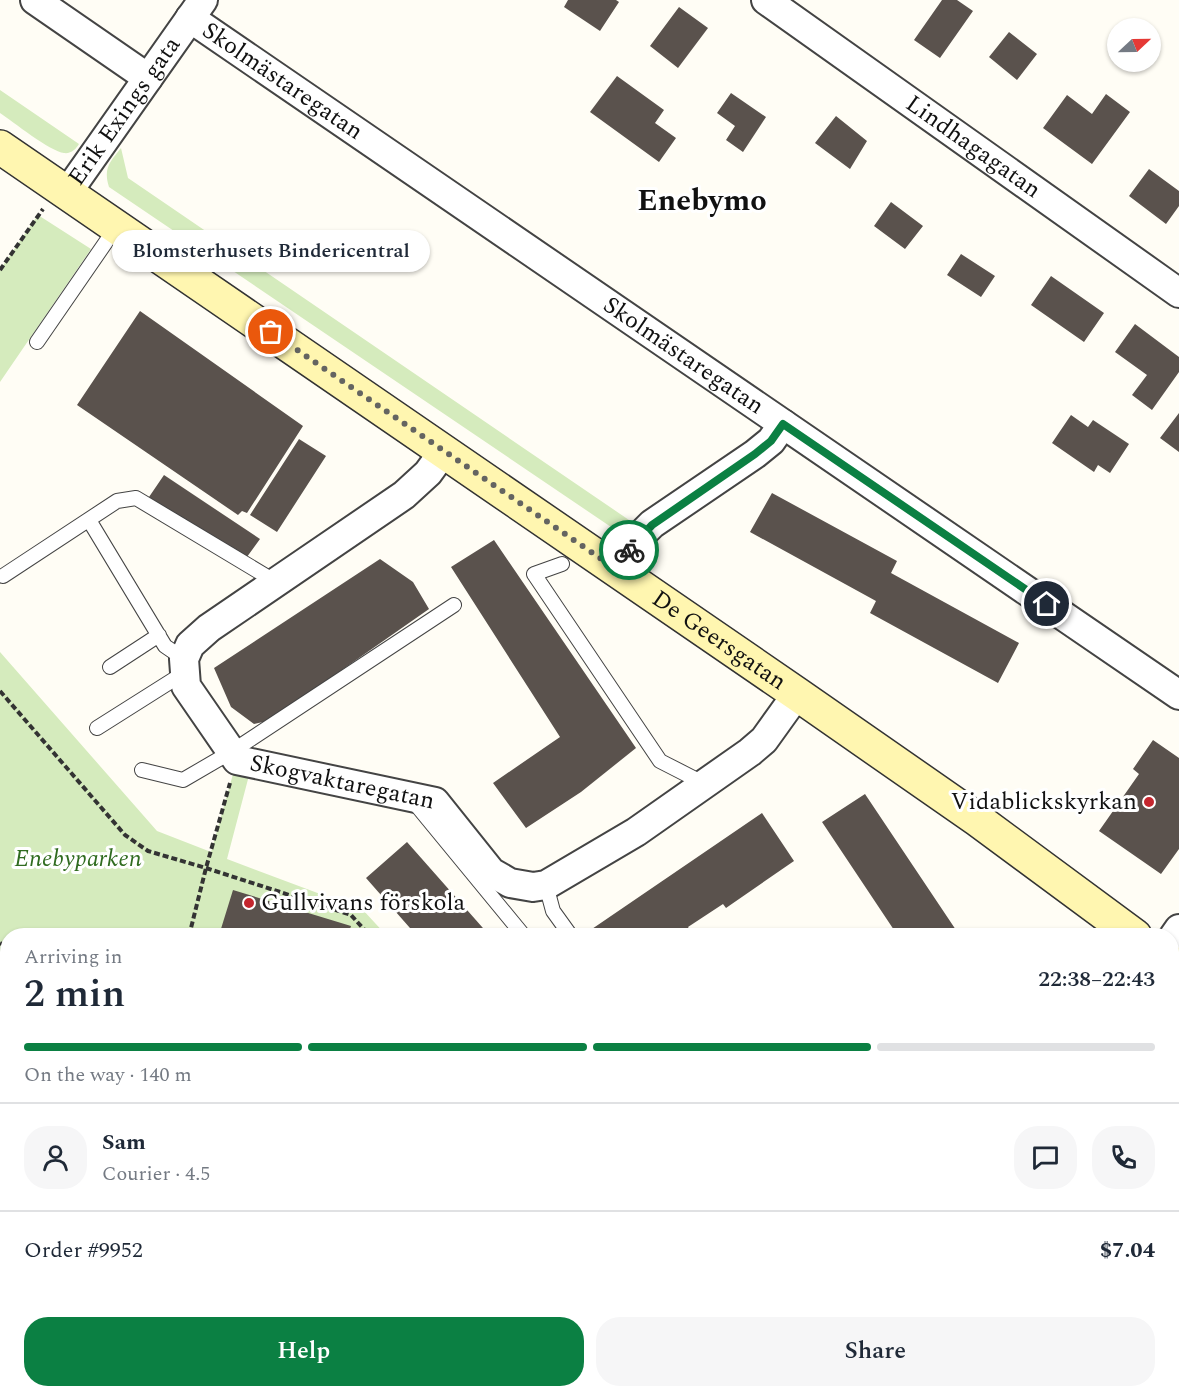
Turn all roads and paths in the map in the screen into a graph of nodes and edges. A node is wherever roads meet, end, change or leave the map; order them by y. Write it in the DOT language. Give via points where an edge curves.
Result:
graph roads {
  1 [pos="35,0"];
  2 [pos="766,0"];
  3 [pos="196,9"];
  4 [pos="148,78"];
  5 [pos="0,147"];
  6 [pos="55,201"];
  7 [pos="117,226"];
  8 [pos="0,270"];
  9 [pos="1179,293"];
  10 [pos="37,342"];
  11 [pos="783,424"];
  12 [pos="444,451"];
  13 [pos="89,520"];
  14 [pos="562,564"];
  15 [pos="616,569"];
  16 [pos="3,576"];
  17 [pos="276,582"];
  18 [pos="454,605"];
  19 [pos="159,635"];
  20 [pos="184,666"];
  21 [pos="110,667"];
  22 [pos="0,691"];
  23 [pos="797,694"];
  24 [pos="1179,695"];
  25 [pos="97,728"];
  26 [pos="234,756"];
  27 [pos="142,770"];
  28 [pos="705,784"];
  29 [pos="206,868"];
  30 [pos="490,883"];
  31 [pos="546,885"];
  32 [pos="191,928"];
  33 [pos="363,928"];
  34 [pos="519,928"];
  35 [pos="565,928"];
  36 [pos="1124,928"];
  1 -- 4 [label="street"];
  2 -- 9 [label="street, Lindhagagatan"];
  3 -- 4 [label="street, Erik Exings gata"];
  3 -- 11 [label="street, Skolmästaregatan"];
  4 -- 6 [label="street, Erik Exings gata"];
  5 -- 6 [label="main road, De Geersgatan"];
  6 -- 7 [label="main road, De Geersgatan"];
  6 -- 8 [label="path"];
  7 -- 10 [label="lane"];
  7 -- 12 [label="main road, De Geersgatan"];
  11 -- 15 [label="street" via="755,454 652,525"];
  11 -- 24 [label="street, Skolmästaregatan"];
  12 -- 15 [label="main road, De Geersgatan"];
  12 -- 17 [label="street" via="412,489"];
  13 -- 16 [label="lane"];
  13 -- 17 [label="lane" via="117,501 136,498"];
  13 -- 19 [label="lane"];
  14 -- 28 [label="lane" via="534,574 660,761"];
  15 -- 23 [label="main road, De Geersgatan"];
  17 -- 20 [label="street" via="190,645"];
  18 -- 26 [label="lane"];
  19 -- 20 [label="lane"];
  19 -- 21 [label="lane"];
  20 -- 25 [label="lane"];
  20 -- 26 [label="street, Skogvaktaregatan" via="186,686"];
  22 -- 29 [label="path" via="125,835 148,851"];
  23 -- 28 [label="street" via="764,740"];
  23 -- 36 [label="main road, De Geersgatan"];
  26 -- 27 [label="lane" via="183,780"];
  26 -- 29 [label="path"];
  26 -- 30 [label="street, Skogvaktaregatan" via="435,802"];
  28 -- 31 [label="street" via="636,832"];
  29 -- 32 [label="path"];
  29 -- 33 [label="path" via="351,915"];
  30 -- 31 [label="street, Skogvaktaregatan"];
  30 -- 34 [label="lane"];
  31 -- 35 [label="lane" via="553,911"];
}
